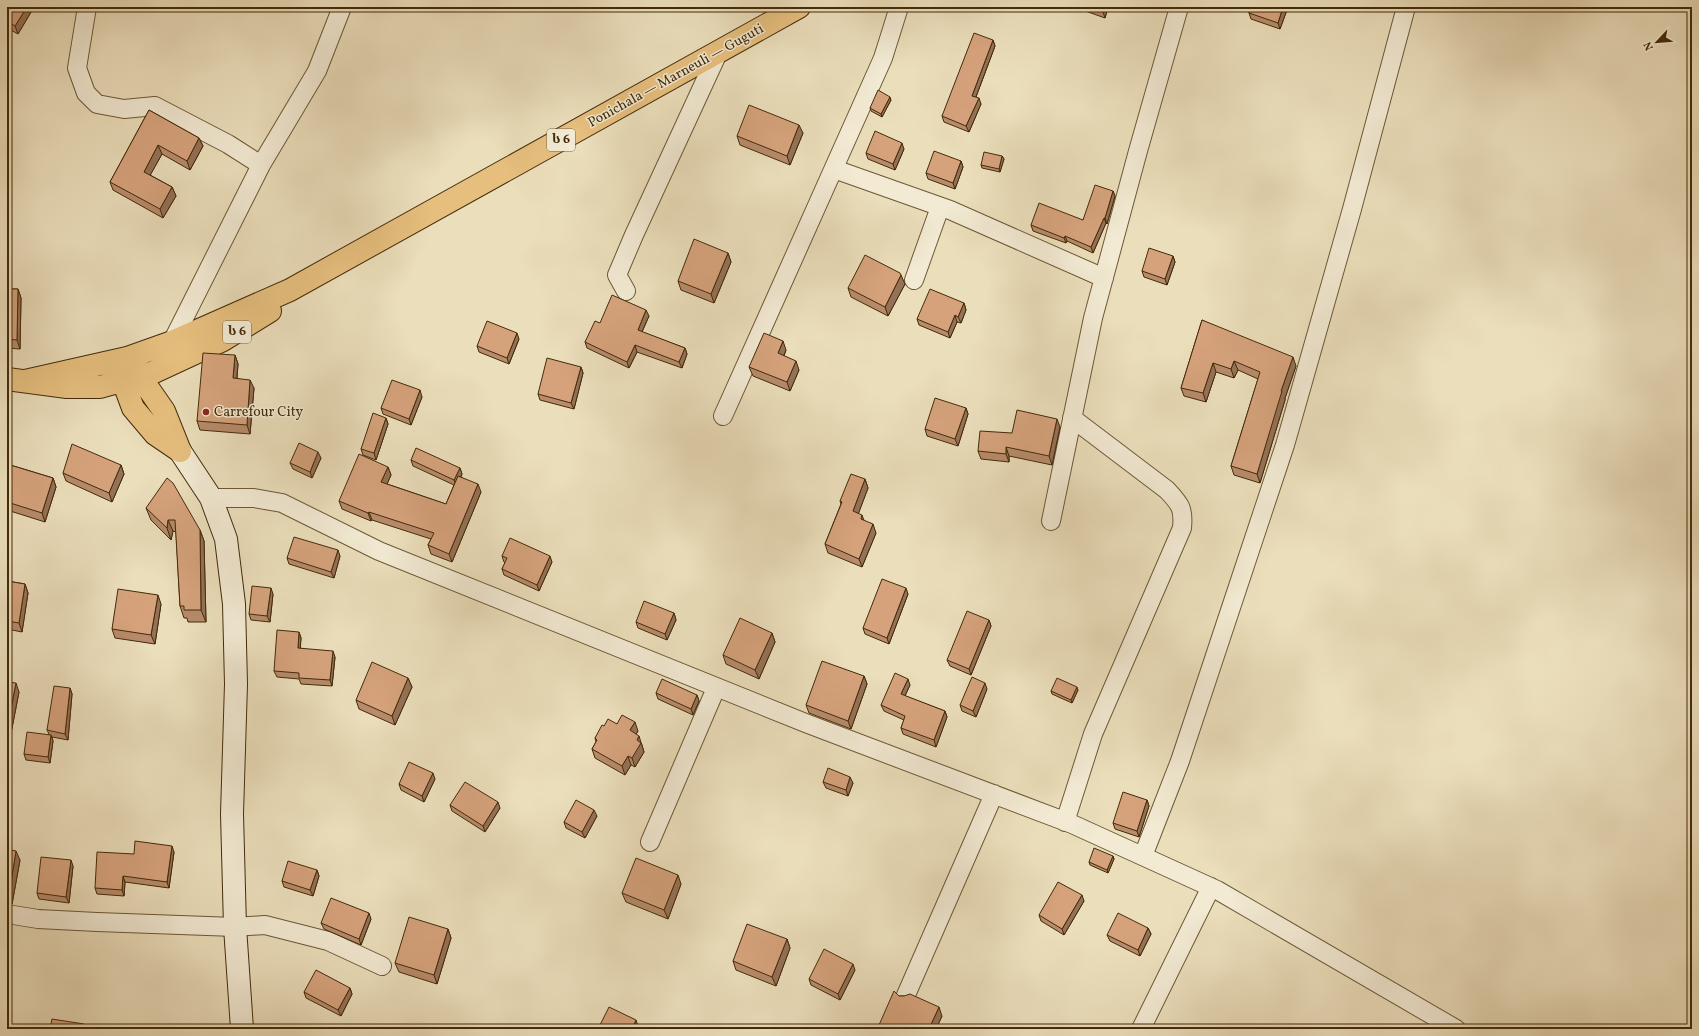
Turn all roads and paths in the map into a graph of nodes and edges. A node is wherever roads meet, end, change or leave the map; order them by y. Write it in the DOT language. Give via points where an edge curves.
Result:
graph roads {
  1 [pos="87,7"];
  2 [pos="342,7"];
  3 [pos="798,7"];
  4 [pos="899,7"];
  5 [pos="1179,7"];
  6 [pos="1406,7"];
  7 [pos="718,53"];
  8 [pos="261,165"];
  9 [pos="834,169"];
  10 [pos="940,206"];
  11 [pos="322,272"];
  12 [pos="1104,278"];
  13 [pos="914,280"];
  14 [pos="626,291"];
  15 [pos="172,342"];
  16 [pos="127,358"];
  17 [pos="132,378"];
  18 [pos="16,380"];
  19 [pos="90,388"];
  20 [pos="133,408"];
  21 [pos="723,416"];
  22 [pos="1072,418"];
  23 [pos="180,451"];
  24 [pos="212,498"];
  25 [pos="1051,521"];
  26 [pos="716,688"];
  27 [pos="994,794"];
  28 [pos="1065,822"];
  29 [pos="650,842"];
  30 [pos="1143,856"];
  31 [pos="1211,887"];
  32 [pos="7,914"];
  33 [pos="235,927"];
  34 [pos="382,966"];
  35 [pos="906,995"];
  36 [pos="1434,1024"];
  37 [pos="242,1029"];
  38 [pos="1142,1029"];
  39 [pos="1456,1029"];
  1 -- 8 [label="street" via="77,68 86,92 97,104 124,109 155,106 228,144"];
  2 -- 8 [label="street" via="317,71"];
  3 -- 7 [label="highway, Ponichala — Marneuli — Guguti / ს 6"];
  4 -- 9 [label="street" via="883,58"];
  5 -- 12 [label="street"];
  6 -- 30 [label="street" via="1285,445 1180,762"];
  7 -- 11 [label="highway, Ponichala — Marneuli — Guguti / ს 6"];
  7 -- 14 [label="street" via="618,275"];
  8 -- 15 [label="street"];
  9 -- 10 [label="street"];
  9 -- 21 [label="street"];
  10 -- 12 [label="street"];
  10 -- 13 [label="street"];
  11 -- 15 [label="highway, Ponichala — Marneuli — Guguti / ს 6" via="290,290"];
  11 -- 17 [label="highway, Ponichala — Marneuli — Guguti / ს 6" via="293,297 223,340 154,372"];
  12 -- 22 [label="street"];
  15 -- 16 [label="highway, Ponichala — Marneuli — Guguti / ს 6"];
  16 -- 17 [label="highway"];
  16 -- 18 [label="highway, Ponichala — Marneuli — Guguti / ს 6"];
  17 -- 19 [label="highway, Ponichala — Marneuli — Guguti / ს 6"];
  17 -- 20 [label="highway"];
  17 -- 23 [label="highway" via="146,385 164,411"];
  18 -- 19 [label="highway, Ponichala — Marneuli — Guguti / ს 6"];
  19 -- 20 [label="highway" via="110,395"];
  20 -- 23 [label="highway" via="155,434"];
  22 -- 25 [label="street"];
  22 -- 28 [label="street" via="1167,490 1183,513 1182,528 1093,734"];
  23 -- 24 [label="street"];
  24 -- 26 [label="street" via="254,498 282,503 379,552"];
  24 -- 33 [label="street" via="226,539 234,604 236,684 232,814"];
  26 -- 27 [label="street"];
  26 -- 29 [label="street"];
  27 -- 28 [label="street"];
  27 -- 35 [label="street"];
  28 -- 30 [label="street"];
  30 -- 31 [label="street"];
  31 -- 36 [label="street"];
  31 -- 38 [label="street"];
  32 -- 33 [label="street" via="38,919"];
  33 -- 34 [label="street" via="265,925 328,941"];
  33 -- 37 [label="street"];
  36 -- 39 [label="street"];
}
